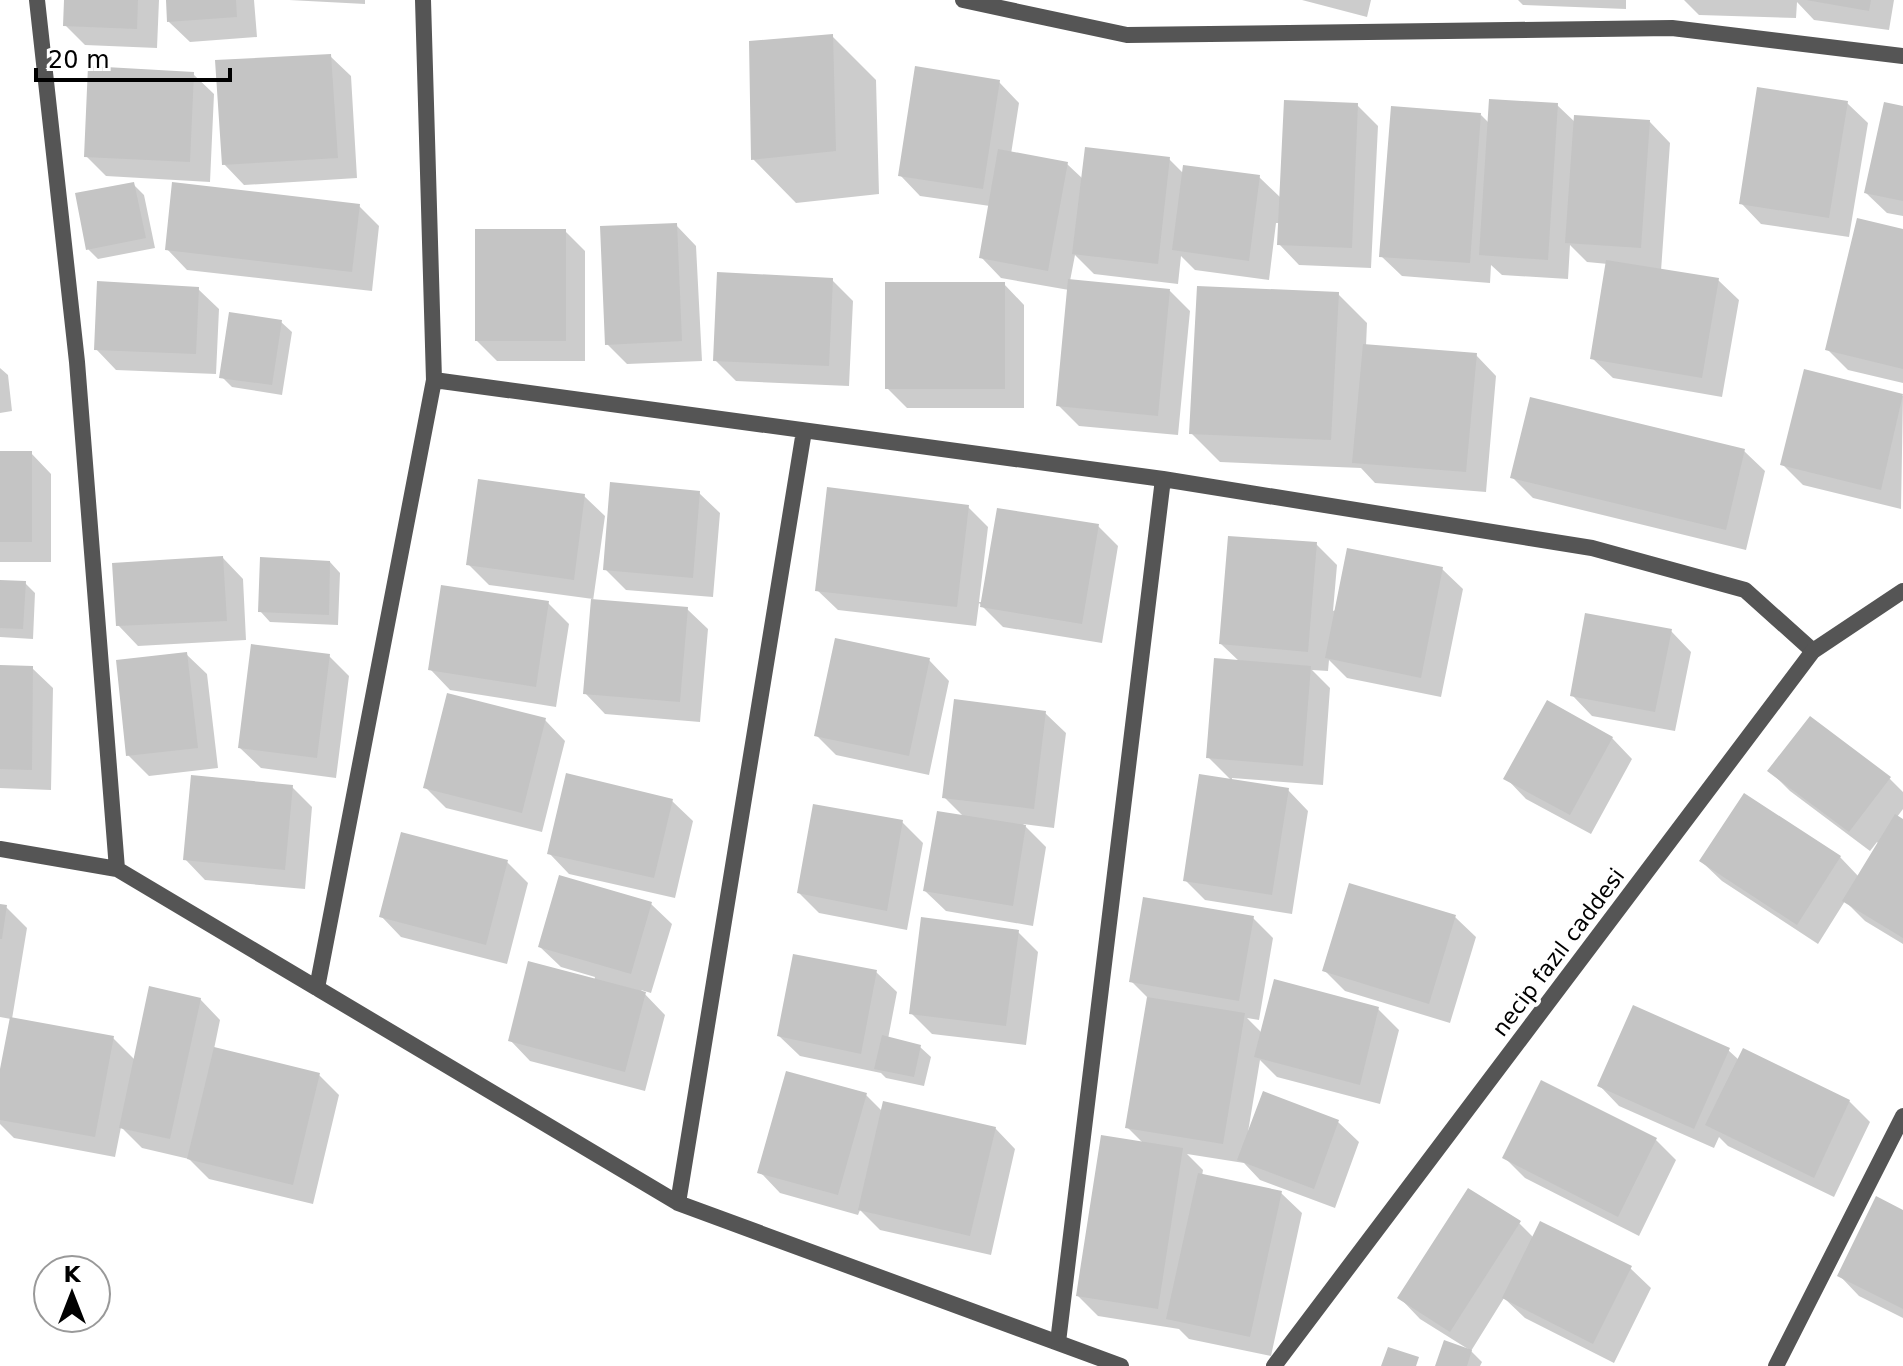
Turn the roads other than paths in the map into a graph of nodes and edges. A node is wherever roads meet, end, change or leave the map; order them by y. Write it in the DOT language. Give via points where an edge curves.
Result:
graph roads {
  1 [pos="37,0"];
  2 [pos="423,0"];
  3 [pos="963,0"];
  4 [pos="1903,56"];
  5 [pos="434,380"];
  6 [pos="804,431"];
  7 [pos="1163,479"];
  8 [pos="1903,591"];
  9 [pos="1813,651"];
  10 [pos="0,849"];
  11 [pos="117,869"];
  12 [pos="317,988"];
  13 [pos="1903,1116"];
  14 [pos="678,1203"];
  15 [pos="1058,1342"];
  16 [pos="1121,1366"];
  17 [pos="1274,1366"];
  18 [pos="1776,1366"];
  1 -- 11 [label="street" via="77,362"];
  2 -- 5 [label="street"];
  3 -- 4 [label="street" via="1127,35 1672,28"];
  5 -- 6 [label="street"];
  5 -- 12 [label="street"];
  6 -- 7 [label="street"];
  6 -- 14 [label="street"];
  7 -- 9 [label="street" via="1592,548 1745,590"];
  7 -- 15 [label="street"];
  8 -- 9 [label="street, necip fazıl caddesi"];
  9 -- 17 [label="street, necip fazıl caddesi"];
  10 -- 11 [label="street"];
  11 -- 12 [label="street"];
  12 -- 14 [label="street"];
  13 -- 18 [label="street"];
  14 -- 15 [label="street"];
  15 -- 16 [label="street"];
}
